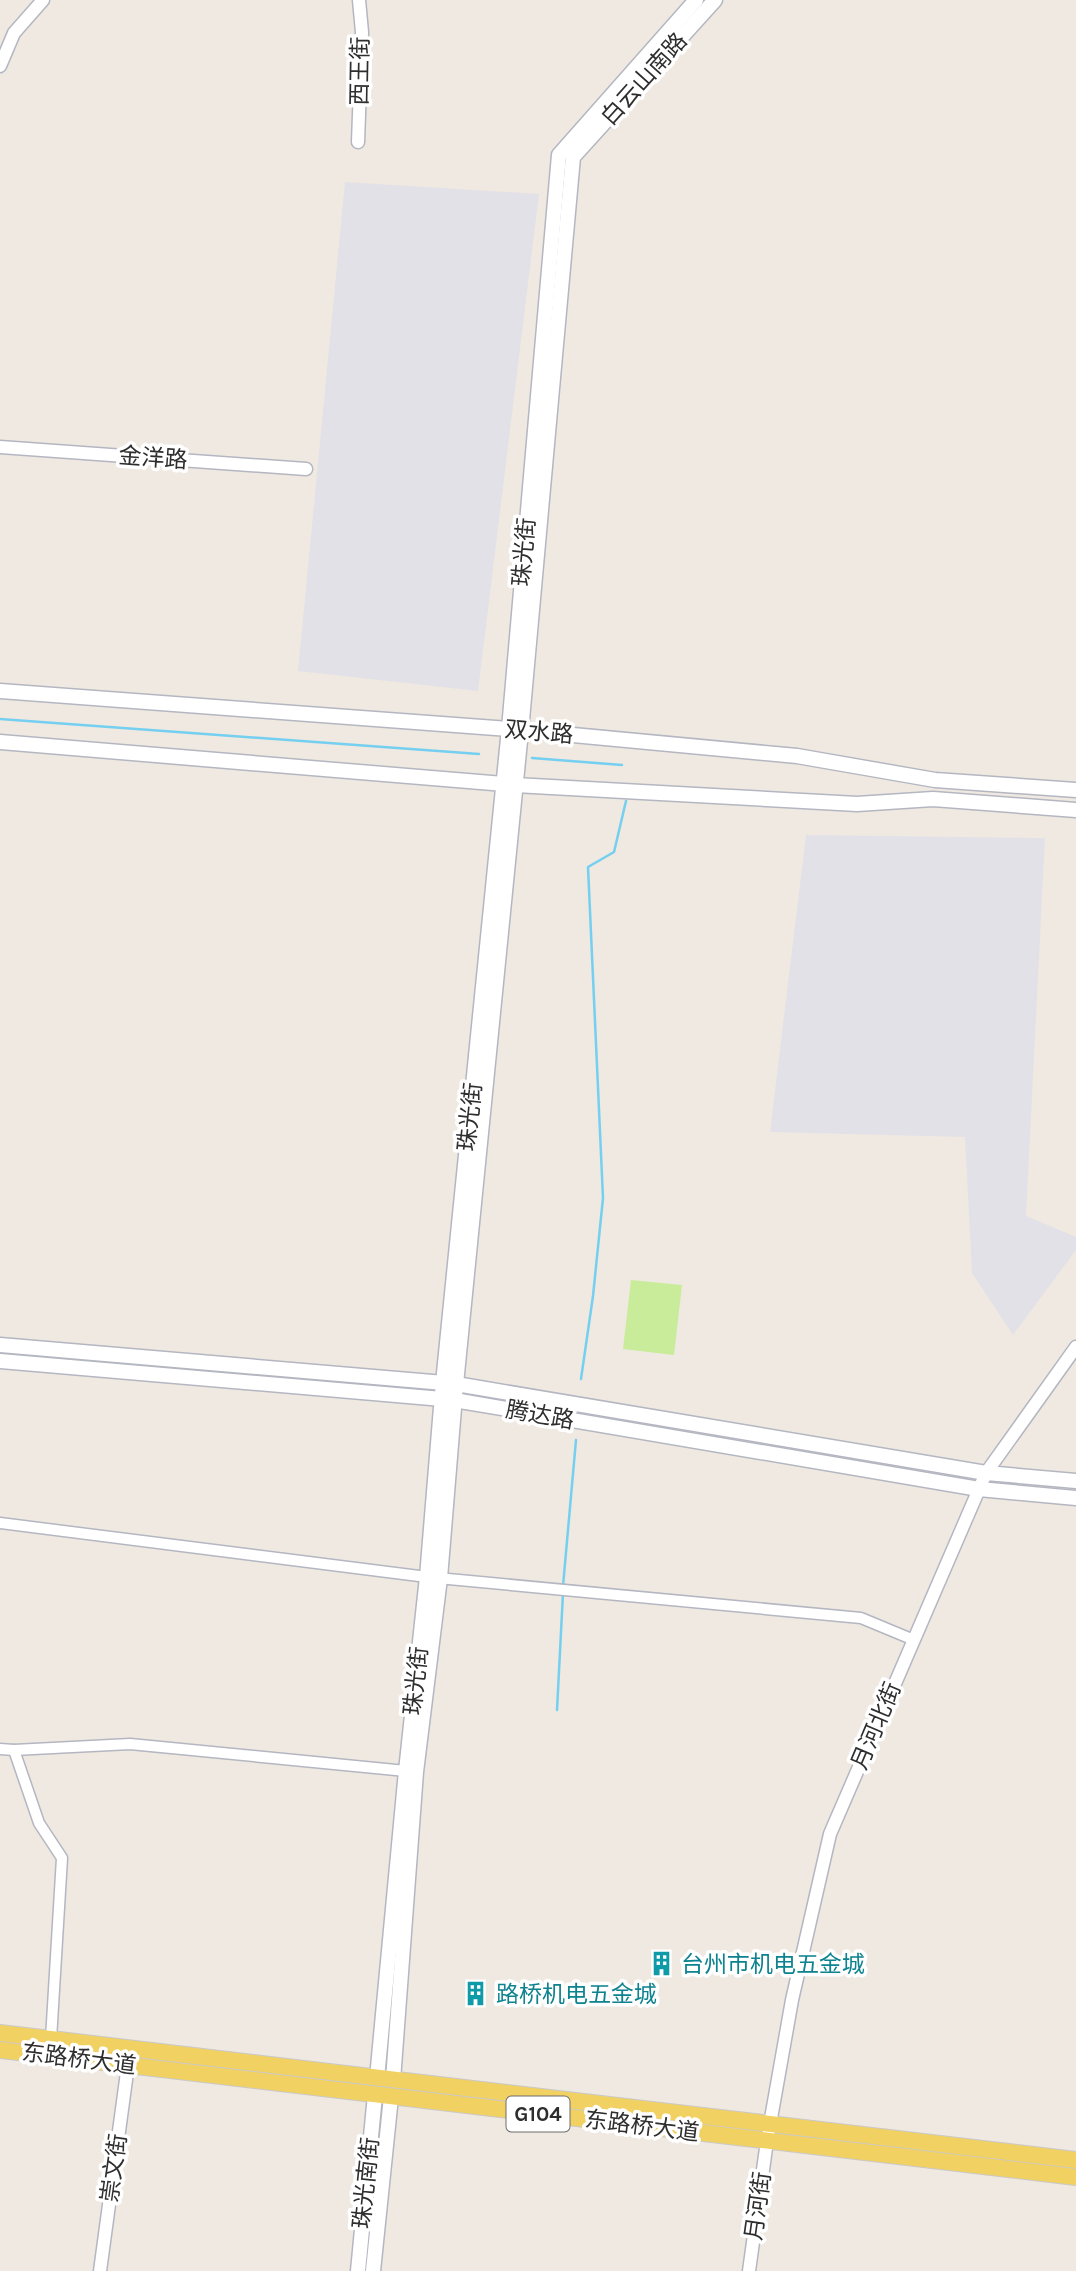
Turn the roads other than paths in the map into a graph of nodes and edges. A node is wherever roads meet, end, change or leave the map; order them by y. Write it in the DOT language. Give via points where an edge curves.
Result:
graph roads {
  1 [pos="43,0"];
  2 [pos="359,0"];
  3 [pos="695,0"];
  4 [pos="715,0"];
  5 [pos="0,66"];
  6 [pos="358,142"];
  7 [pos="566,156"];
  8 [pos="0,447"];
  9 [pos="306,469"];
  10 [pos="0,691"];
  11 [pos="515,730"];
  12 [pos="0,741"];
  13 [pos="509,784"];
  14 [pos="1076,790"];
  15 [pos="1076,810"];
  16 [pos="0,1345"];
  17 [pos="1076,1347"];
  18 [pos="0,1361"];
  19 [pos="449,1384"];
  20 [pos="448,1400"];
  21 [pos="986,1473"];
  22 [pos="1076,1480"];
  23 [pos="979,1489"];
  24 [pos="1076,1498"];
  25 [pos="0,1523"];
  26 [pos="433,1577"];
  27 [pos="914,1640"];
  28 [pos="0,1749"];
  29 [pos="14,1750"];
  30 [pos="405,1771"];
  31 [pos="0,2033"];
  32 [pos="51,2039"];
  33 [pos="0,2050"];
  34 [pos="128,2065"];
  35 [pos="385,2079"];
  36 [pos="383,2096"];
  37 [pos="770,2124"];
  38 [pos="767,2141"];
  39 [pos="1076,2160"];
  40 [pos="1076,2177"];
  41 [pos="100,2271"];
  42 [pos="358,2271"];
  43 [pos="373,2271"];
  44 [pos="749,2271"];
  1 -- 5 [label="street" via="14,33"];
  2 -- 6 [label="street, 西王街"];
  3 -- 7 [label="main road, 白云山南路"];
  4 -- 7 [label="main road, 白云山南路"];
  7 -- 11 [label="main road, 珠光街"];
  8 -- 9 [label="street, 金洋路"];
  10 -- 11 [label="main road, 双水路"];
  11 -- 13 [label="main road, 珠光街"];
  11 -- 14 [label="main road, 双水路" via="797,756 935,780"];
  12 -- 13 [label="main road"];
  13 -- 15 [label="main road" via="857,804 933,799"];
  13 -- 19 [label="main road, 珠光街"];
  16 -- 19 [label="main road, 腾达路"];
  17 -- 21 [label="street, 月河北街"];
  18 -- 20 [label="main road, 腾达路"];
  19 -- 20 [label="main road, 珠光街"];
  19 -- 21 [label="main road, 腾达路"];
  20 -- 23 [label="main road, 腾达路"];
  20 -- 26 [label="main road, 珠光街"];
  21 -- 22 [label="main road, 腾达路"];
  21 -- 23 [label="street, 月河北街"];
  23 -- 24 [label="main road, 腾达路"];
  23 -- 27 [label="street, 月河北街"];
  25 -- 26 [label="street"];
  26 -- 27 [label="street" via="861,1618"];
  26 -- 30 [label="main road, 珠光街"];
  26 -- 35 [label="main road, 珠光街"];
  27 -- 37 [label="street, 月河北街" via="830,1834 792,2000"];
  28 -- 29 [label="street"];
  29 -- 30 [label="street" via="130,1744"];
  29 -- 32 [label="street" via="38,1823 62,1858"];
  30 -- 35 [label="main road, 珠光街"];
  31 -- 32 [label="main road, 东路桥大道 / G104"];
  32 -- 35 [label="main road, 东路桥大道 / G104"];
  33 -- 34 [label="main road, 东路桥大道 / G104"];
  34 -- 36 [label="main road, 东路桥大道 / G104"];
  34 -- 41 [label="street, 崇文街"];
  35 -- 37 [label="main road, 东路桥大道 / G104"];
  36 -- 38 [label="main road, 东路桥大道 / G104"];
  36 -- 42 [label="main road, 珠光南街"];
  36 -- 43 [label="main road, 珠光南街"];
  37 -- 38 [label="street, 月河北街"];
  37 -- 39 [label="main road, 东路桥大道 / G104"];
  38 -- 40 [label="main road, 东路桥大道 / G104"];
  38 -- 44 [label="street, 月河街"];
}
